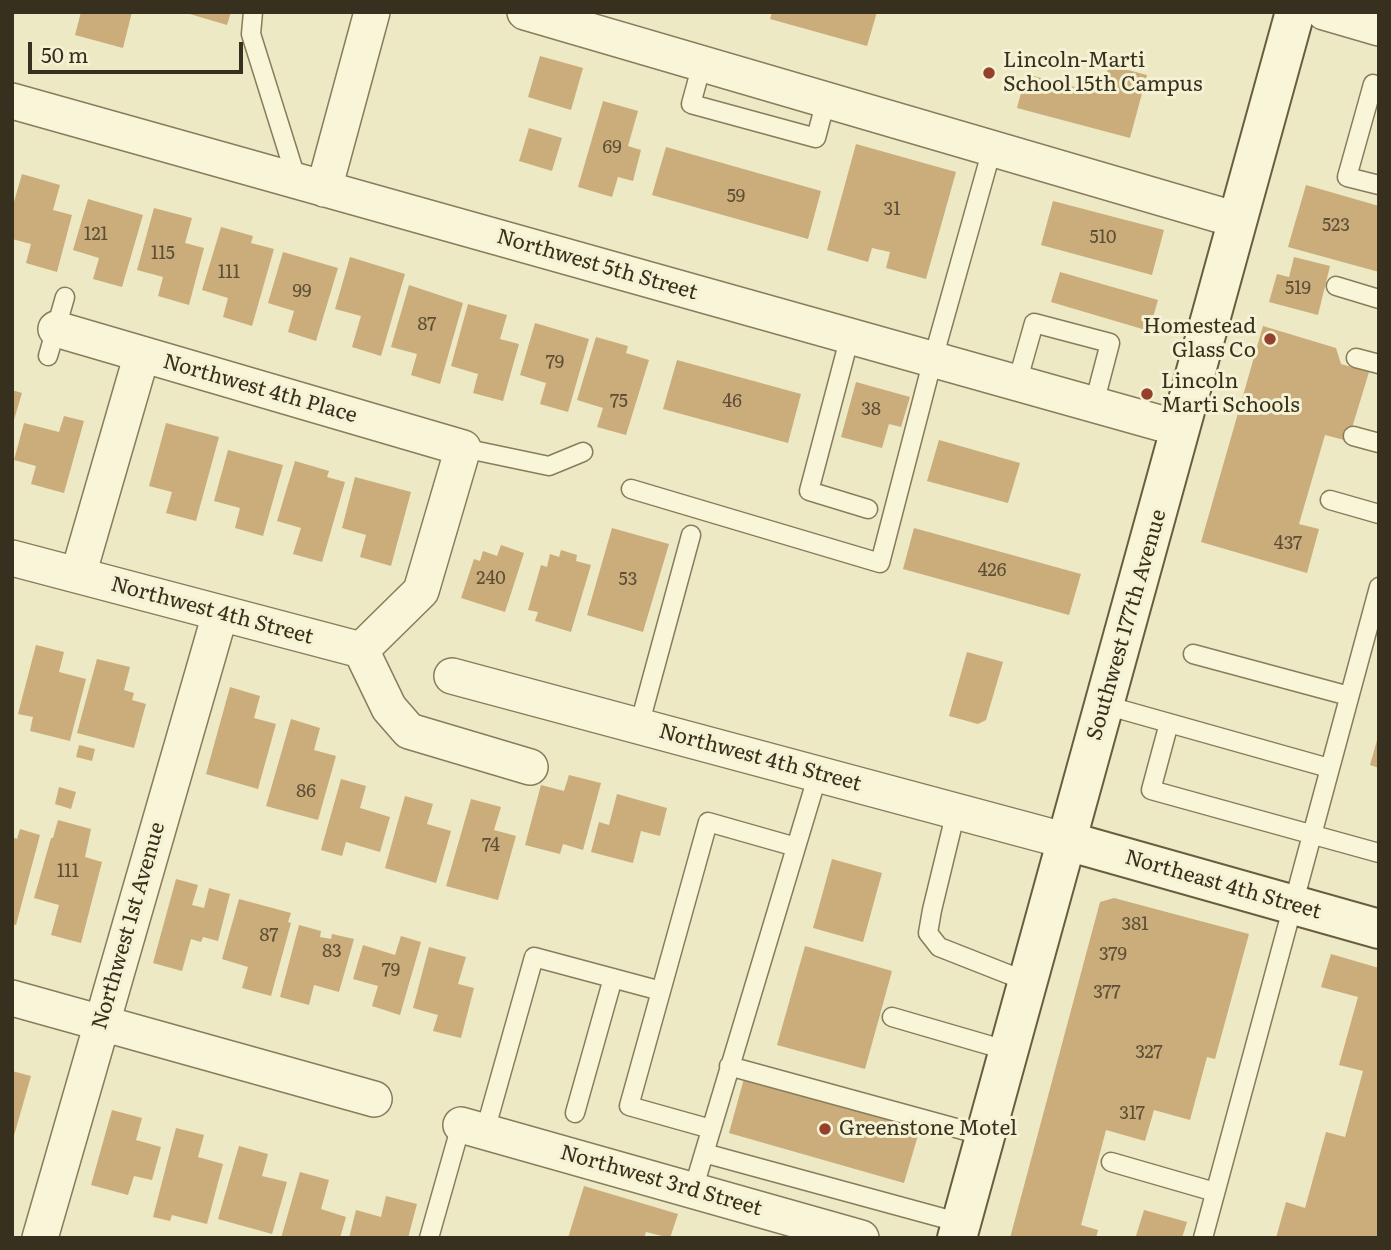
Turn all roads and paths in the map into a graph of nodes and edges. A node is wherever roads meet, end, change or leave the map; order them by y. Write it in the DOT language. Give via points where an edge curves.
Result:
graph roads {
  1 [pos="253,12"];
  2 [pos="372,12"];
  3 [pos="525,12"];
  4 [pos="1295,12"];
  5 [pos="1324,12"];
  6 [pos="1379,27"];
  7 [pos="1379,86"];
  8 [pos="12,101"];
  9 [pos="992,149"];
  10 [pos="311,185"];
  11 [pos="1379,185"];
  12 [pos="1237,220"];
  13 [pos="1336,286"];
  14 [pos="1379,299"];
  15 [pos="57,327"];
  16 [pos="850,336"];
  17 [pos="142,354"];
  18 [pos="1356,358"];
  19 [pos="933,359"];
  20 [pos="1379,364"];
  21 [pos="1017,383"];
  22 [pos="1094,404"];
  23 [pos="1181,429"];
  24 [pos="1353,436"];
  25 [pos="1379,443"];
  26 [pos="463,447"];
  27 [pos="583,452"];
  28 [pos="631,489"];
  29 [pos="1330,500"];
  30 [pos="868,509"];
  31 [pos="1379,514"];
  32 [pos="691,535"];
  33 [pos="12,558"];
  34 [pos="78,575"];
  35 [pos="1379,587"];
  36 [pos="220,614"];
  37 [pos="361,650"];
  38 [pos="1193,654"];
  39 [pos="452,676"];
  40 [pos="1349,696"];
  41 [pos="1105,705"];
  42 [pos="1168,723"];
  43 [pos="639,726"];
  44 [pos="530,767"];
  45 [pos="1329,768"];
  46 [pos="818,774"];
  47 [pos="956,811"];
  48 [pos="1311,835"];
  49 [pos="1067,841"];
  50 [pos="796,847"];
  51 [pos="1379,853"];
  52 [pos="1292,904"];
  53 [pos="1379,929"];
  54 [pos="613,978"];
  55 [pos="1028,982"];
  56 [pos="661,991"];
  57 [pos="12,998"];
  58 [pos="892,1017"];
  59 [pos="101,1022"];
  60 [pos="1009,1051"];
  61 [pos="729,1066"];
  62 [pos="374,1100"];
  63 [pos="575,1112"];
  64 [pos="473,1128"];
  65 [pos="711,1129"];
  66 [pos="985,1136"];
  67 [pos="704,1153"];
  68 [pos="1111,1162"];
  69 [pos="692,1190"];
  70 [pos="1215,1192"];
  71 [pos="959,1230"];
  72 [pos="40,1238"];
  73 [pos="429,1238"];
  74 [pos="861,1238"];
  75 [pos="1203,1238"];
  1 -- 10 [label="lane" via="251,34"];
  2 -- 10 [label="street"];
  3 -- 9 [label="street"];
  4 -- 12 [label="main road, Southwest 177th Avenue"];
  5 -- 6 [label="street"];
  7 -- 11 [label="lane" via="1373,84 1347,177"];
  8 -- 10 [label="street, Northwest 5th Street"];
  9 -- 12 [label="street"];
  9 -- 19 [label="lane"];
  10 -- 16 [label="street, Northwest 5th Street"];
  12 -- 23 [label="main road, Southwest 177th Avenue"];
  13 -- 14 [label="lane"];
  15 -- 17 [label="street, Northwest 4th Place"];
  16 -- 19 [label="street, Northwest 5th Street"];
  16 -- 30 [label="lane" via="809,491"];
  17 -- 26 [label="street, Northwest 4th Place"];
  17 -- 34 [label="street"];
  18 -- 20 [label="lane"];
  19 -- 21 [label="street, Northwest 5th Street"];
  19 -- 28 [label="lane" via="880,563"];
  21 -- 22 [label="street, Northwest 5th Street"];
  21 -- 22 [label="lane" via="1034,323 1110,343"];
  22 -- 23 [label="street, Northwest 5th Street"];
  23 -- 41 [label="main road, Southwest 177th Avenue"];
  24 -- 25 [label="lane"];
  26 -- 27 [label="lane" via="549,466"];
  26 -- 37 [label="street" via="421,591"];
  29 -- 31 [label="lane"];
  32 -- 43 [label="lane"];
  33 -- 34 [label="street, Northwest 4th Street"];
  34 -- 36 [label="street, Northwest 4th Street"];
  35 -- 40 [label="lane"];
  36 -- 37 [label="street, Northwest 4th Street"];
  36 -- 59 [label="street, Northwest 1st Avenue"];
  37 -- 44 [label="street" via="389,708 409,731"];
  38 -- 40 [label="lane"];
  39 -- 43 [label="street, Northwest 4th Street"];
  40 -- 45 [label="lane"];
  41 -- 42 [label="lane"];
  41 -- 49 [label="main road, Southwest 177th Avenue"];
  42 -- 45 [label="lane"];
  42 -- 48 [label="lane" via="1151,790"];
  43 -- 46 [label="street, Northwest 4th Street"];
  45 -- 48 [label="lane"];
  46 -- 47 [label="street, Northwest 4th Street"];
  46 -- 50 [label="lane"];
  47 -- 49 [label="street, Northwest 4th Street"];
  47 -- 55 [label="lane" via="928,933 939,947"];
  48 -- 51 [label="lane"];
  48 -- 52 [label="lane"];
  49 -- 52 [label="main road, Northeast 4th Street"];
  49 -- 55 [label="main road, Southwest 177th Avenue"];
  50 -- 56 [label="lane" via="708,822"];
  50 -- 61 [label="lane"];
  52 -- 53 [label="main road, Northeast 4th Street"];
  52 -- 70 [label="lane"];
  54 -- 56 [label="lane"];
  54 -- 63 [label="lane"];
  54 -- 64 [label="lane" via="534,957"];
  55 -- 60 [label="main road, Southwest 177th Avenue"];
  56 -- 65 [label="lane" via="629,1107"];
  57 -- 59 [label="street"];
  58 -- 60 [label="lane"];
  59 -- 62 [label="street"];
  59 -- 72 [label="street, Northwest 1st Avenue"];
  60 -- 66 [label="main road, Southwest 177th Avenue"];
  61 -- 65 [label="lane"];
  61 -- 66 [label="lane"];
  64 -- 69 [label="street, Northwest 3rd Street"];
  64 -- 73 [label="lane"];
  65 -- 67 [label="lane"];
  66 -- 71 [label="main road, Southwest 177th Avenue"];
  67 -- 69 [label="lane"];
  67 -- 71 [label="lane"];
  68 -- 70 [label="lane"];
  69 -- 74 [label="street, Northwest 3rd Street"];
  70 -- 75 [label="lane"];
}
